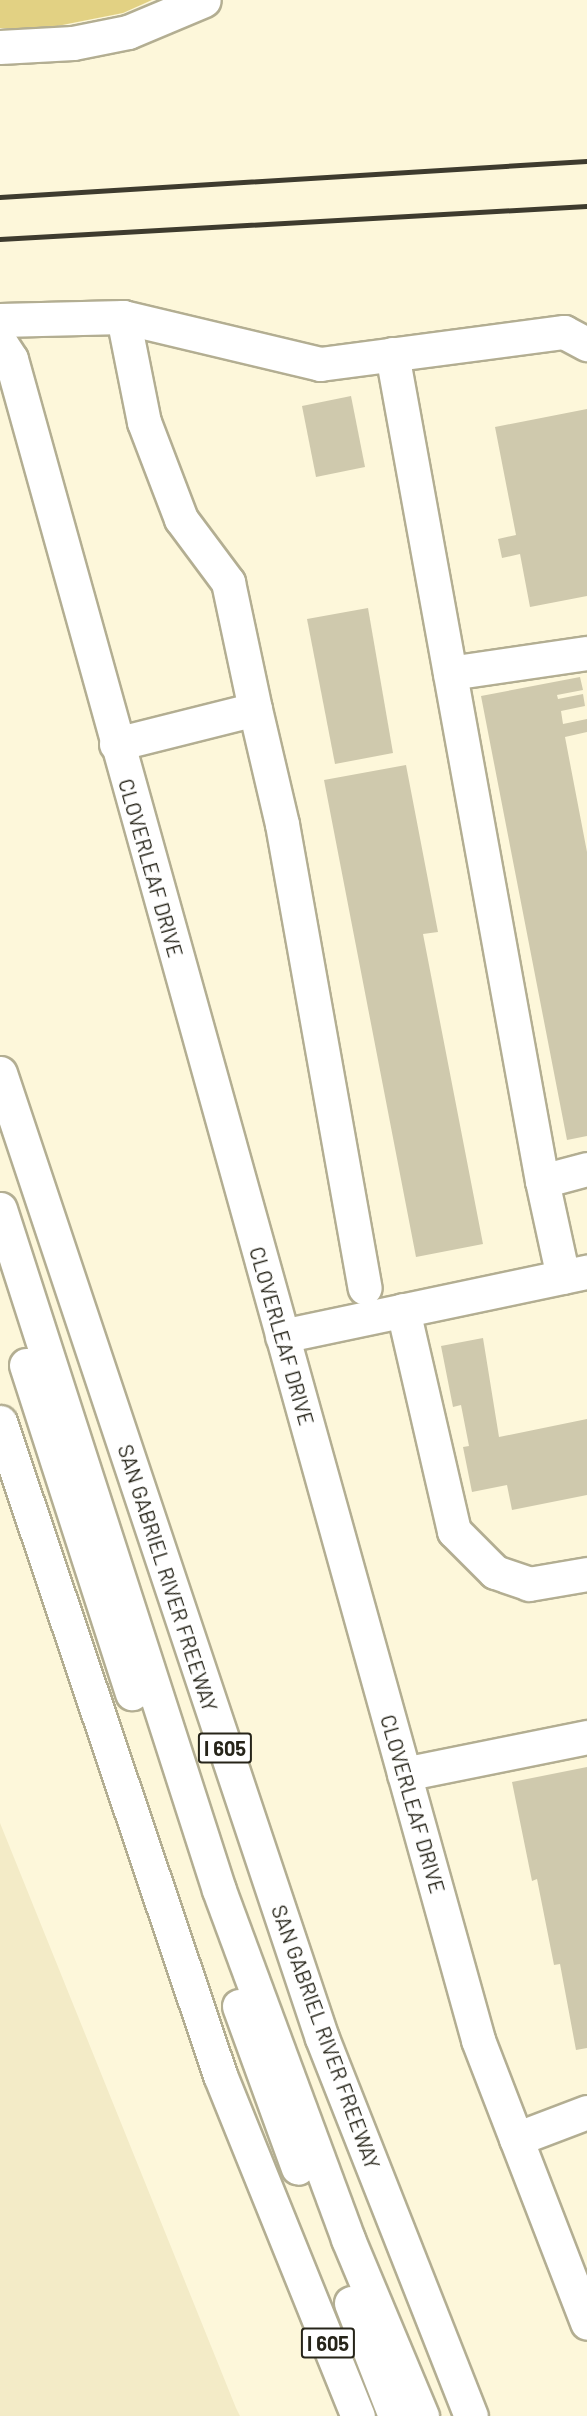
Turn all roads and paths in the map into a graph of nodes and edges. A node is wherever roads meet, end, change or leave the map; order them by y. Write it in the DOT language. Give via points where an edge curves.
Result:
graph roads {
  1 [pos="204,0"];
  2 [pos="0,47"];
  3 [pos="123,317"];
  4 [pos="0,320"];
  5 [pos="0,342"];
  6 [pos="587,344"];
  7 [pos="392,354"];
  8 [pos="587,653"];
  9 [pos="450,672"];
  10 [pos="255,709"];
  11 [pos="116,744"];
  12 [pos="0,1073"];
  13 [pos="587,1169"];
  14 [pos="542,1181"];
  15 [pos="0,1209"];
  16 [pos="575,1274"];
  17 [pos="0,1283"];
  18 [pos="365,1288"];
  19 [pos="403,1310"];
  20 [pos="282,1336"];
  21 [pos="0,1422"];
  22 [pos="587,1574"];
  23 [pos="587,1737"];
  24 [pos="404,1774"];
  25 [pos="587,2112"];
  26 [pos="516,2139"];
  27 [pos="587,2323"];
  28 [pos="358,2416"];
  29 [pos="395,2416"];
  30 [pos="422,2416"];
  31 [pos="471,2416"];
  1 -- 2 [label="main road" via="128,32 73,43"];
  3 -- 4 [label="main road"];
  3 -- 7 [label="main road" via="320,363"];
  3 -- 10 [label="main road" via="144,422 181,519 228,582"];
  5 -- 11 [label="main road, CLOVERLEAF DRIVE" via="10,359"];
  6 -- 7 [label="main road" via="564,332"];
  7 -- 9 [label="main road"];
  8 -- 9 [label="main road"];
  9 -- 14 [label="main road"];
  10 -- 11 [label="main road"];
  10 -- 18 [label="main road" via="282,824"];
  11 -- 20 [label="main road, CLOVERLEAF DRIVE"];
  12 -- 31 [label="main road, SAN GABRIEL RIVER FREEWAY / I 605" via="322,2038"];
  13 -- 14 [label="main road"];
  14 -- 16 [label="main road"];
  15 -- 30 [label="main road" via="219,1890 348,2239"];
  16 -- 19 [label="main road"];
  17 -- 29 [label="main road" via="99,1593 262,2076"];
  19 -- 20 [label="main road"];
  19 -- 22 [label="main road" via="454,1531 495,1572 529,1584"];
  20 -- 24 [label="main road, CLOVERLEAF DRIVE"];
  21 -- 28 [label="main road, I 605" via="220,2075"];
  23 -- 24 [label="main road"];
  24 -- 26 [label="main road, CLOVERLEAF DRIVE" via="478,2040"];
  25 -- 26 [label="main road"];
  26 -- 27 [label="main road, CLOVERLEAF DRIVE"];
}
